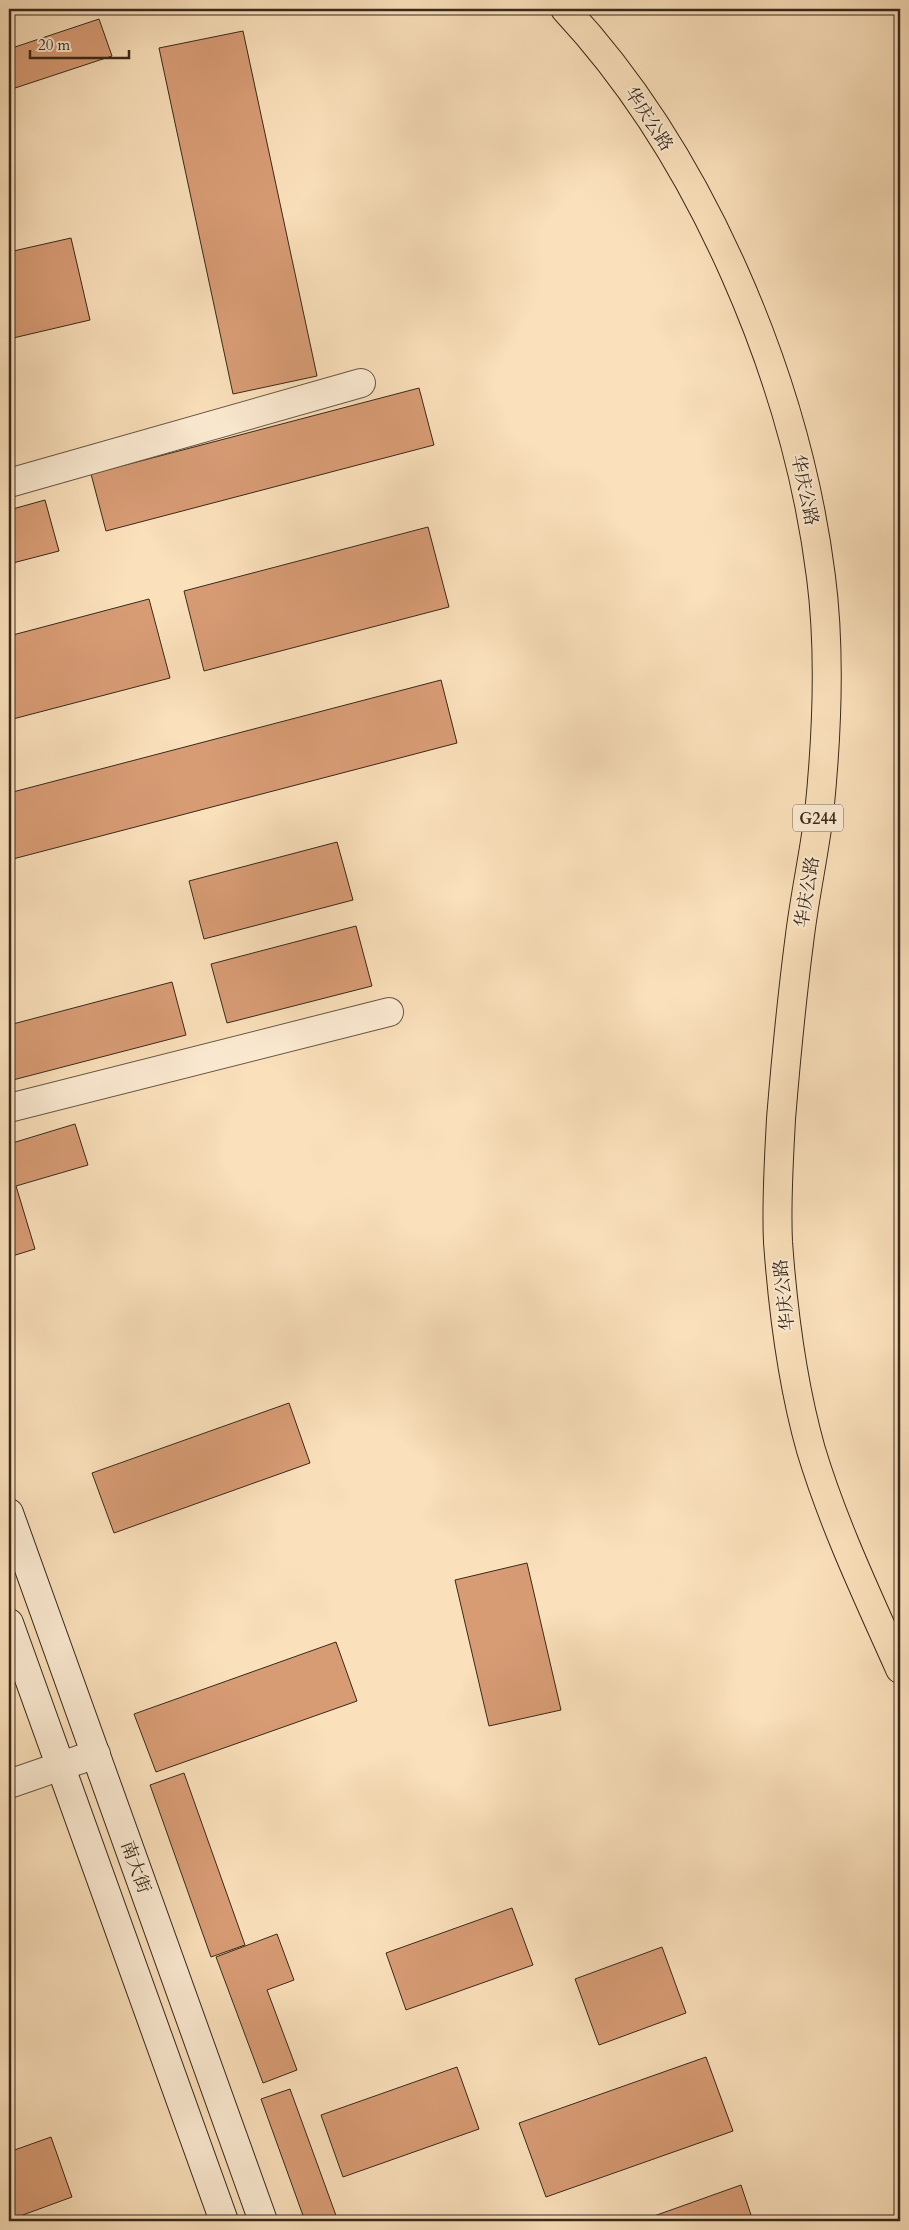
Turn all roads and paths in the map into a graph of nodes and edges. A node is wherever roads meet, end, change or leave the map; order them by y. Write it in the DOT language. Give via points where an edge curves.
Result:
graph roads {
  1 [pos="565,9"];
  2 [pos="587,9"];
  3 [pos="361,383"];
  4 [pos="9,483"];
  5 [pos="389,1012"];
  6 [pos="9,1108"];
  7 [pos="9,1513"];
  8 [pos="9,1623"];
  9 [pos="900,1629"];
  10 [pos="900,1669"];
  11 [pos="96,1754"];
  12 [pos="61,1766"];
  13 [pos="9,1784"];
  14 [pos="224,2221"];
  15 [pos="263,2221"];
  1 -- 10 [label="highway, 华庆公路 / G244" via="629,87 704,208 771,364 795,446 813,526 822,579 826,643 825,717 819,814 800,935 785,1064 778,1165 778,1236 783,1300 796,1383 811,1447 850,1556"];
  2 -- 9 [label="highway, 华庆公路 / G244" via="642,78 719,202 786,357 812,442 829,524 842,639 842,718 835,812 816,938 802,1067 795,1164 795,1235 800,1298 826,1440 864,1549"];
  3 -- 4 [label="main road"];
  5 -- 6 [label="main road"];
  7 -- 11 [label="main road, 南大街"];
  8 -- 12 [label="main road, 南大街"];
  11 -- 12 [label="main road"];
  11 -- 15 [label="main road, 南大街"];
  12 -- 13 [label="main road"];
  12 -- 14 [label="main road, 南大街"];
}
